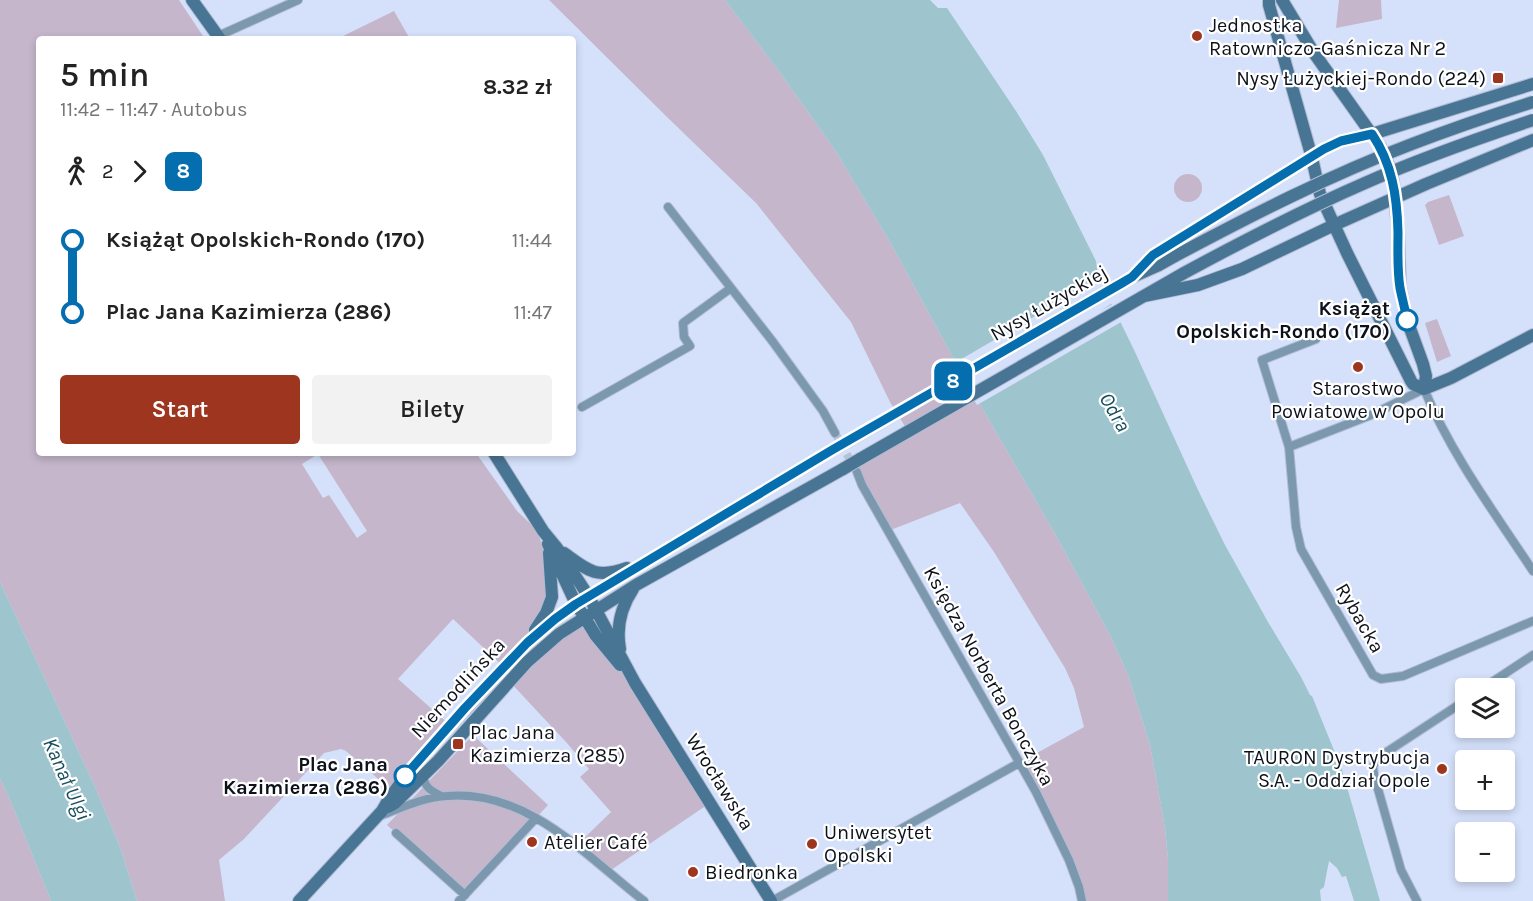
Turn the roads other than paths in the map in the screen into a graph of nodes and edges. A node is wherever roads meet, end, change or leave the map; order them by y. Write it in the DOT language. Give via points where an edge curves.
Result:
graph roads {
  1 [pos="192,0"];
  2 [pos="298,0"];
  3 [pos="1269,0"];
  4 [pos="1282,0"];
  5 [pos="218,36"];
  6 [pos="223,36"];
  7 [pos="1533,84"];
  8 [pos="1533,102"];
  9 [pos="1533,120"];
  10 [pos="1372,134"];
  11 [pos="1533,140"];
  12 [pos="1312,158"];
  13 [pos="1395,199"];
  14 [pos="668,207"];
  15 [pos="1334,225"];
  16 [pos="1156,260"];
  17 [pos="731,288"];
  18 [pos="1144,296"];
  19 [pos="1533,335"];
  20 [pos="1316,339"];
  21 [pos="1424,388"];
  22 [pos="582,407"];
  23 [pos="835,433"];
  24 [pos="1290,447"];
  25 [pos="496,456"];
  26 [pos="857,472"];
  27 [pos="553,548"];
  28 [pos="648,561"];
  29 [pos="1533,571"];
  30 [pos="636,585"];
  31 [pos="589,597"];
  32 [pos="576,604"];
  33 [pos="596,611"];
  34 [pos="585,618"];
  35 [pos="1533,621"];
  36 [pos="527,643"];
  37 [pos="1533,655"];
  38 [pos="621,656"];
  39 [pos="1498,678"];
  40 [pos="635,683"];
  41 [pos="1455,707"];
  42 [pos="1019,763"];
  43 [pos="423,775"];
  44 [pos="441,796"];
  45 [pos="379,814"];
  46 [pos="536,818"];
  47 [pos="396,833"];
  48 [pos="462,898"];
  49 [pos="299,901"];
  50 [pos="644,901"];
  51 [pos="772,901"];
  52 [pos="1082,901"];
  53 [pos="1417,901"];
  1 -- 5 [label="main road"];
  2 -- 6 [label="street"];
  3 -- 12 [label="main road"];
  4 -- 10 [label="main road"];
  7 -- 10 [label="main road"];
  8 -- 16 [label="main road, Nysy Łużyckiej, bridge" via="1365,163 1175,256"];
  9 -- 18 [label="main road, Nysy Łużyckiej, bridge" via="1365,183 1285,220"];
  10 -- 12 [label="main road" via="1341,141"];
  10 -- 13 [label="main road" via="1388,164"];
  11 -- 13 [label="main road"];
  12 -- 15 [label="main road" via="1320,194"];
  12 -- 16 [label="main road"];
  13 -- 15 [label="main road"];
  13 -- 21 [label="main road" via="1400,287 1426,376"];
  14 -- 17 [label="street"];
  15 -- 18 [label="main road" via="1218,278"];
  15 -- 21 [label="main road" via="1411,381"];
  16 -- 28 [label="main road, Nysy Łużyckiej, bridge"];
  17 -- 22 [label="street" via="683,323 684,337 690,346"];
  17 -- 23 [label="street" via="823,411"];
  18 -- 30 [label="main road, Nysy Łużyckiej, bridge"];
  19 -- 21 [label="main road"];
  20 -- 24 [label="street" via="1262,360"];
  21 -- 24 [label="street" via="1371,415"];
  21 -- 29 [label="street" via="1456,453"];
  24 -- 35 [label="street, Rybacka" via="1301,549 1373,675 1381,679 1403,676"];
  25 -- 27 [label="main road, Wrocławska"];
  26 -- 42 [label="street, Księdza Norberta Bonczyka"];
  27 -- 28 [label="main road" via="601,574"];
  27 -- 31 [label="main road, Wrocławska"];
  27 -- 32 [label="main road, Wrocławska"];
  27 -- 36 [label="main road" via="552,597"];
  28 -- 31 [label="main road, Nysy Łużyckiej"];
  30 -- 33 [label="main road, Nysy Łużyckiej"];
  30 -- 38 [label="main road" via="619,623"];
  31 -- 32 [label="main road, Nysy Łużyckiej"];
  31 -- 33 [label="main road, Wrocławska"];
  32 -- 34 [label="main road, Wrocławska"];
  32 -- 36 [label="main road, Niemodlińska"];
  33 -- 34 [label="main road, Nysy Łużyckiej"];
  33 -- 38 [label="main road, Wrocławska"];
  34 -- 40 [label="main road, Wrocławska"];
  34 -- 43 [label="main road, Niemodlińska" via="542,647"];
  36 -- 45 [label="main road, Niemodlińska" via="412,767"];
  37 -- 39 [label="street"];
  38 -- 40 [label="main road, Wrocławska"];
  40 -- 51 [label="main road, Wrocławska"];
  41 -- 53 [label="street" via="1376,759 1373,767 1401,870"];
  42 -- 51 [label="street"];
  42 -- 52 [label="street, Księdza Norberta Bonczyka" via="1065,851"];
  43 -- 44 [label="street" via="424,784"];
  43 -- 45 [label="main road, Niemodlińska"];
  44 -- 45 [label="street"];
  44 -- 46 [label="street" via="481,797"];
  45 -- 49 [label="main road, Niemodlińska"];
  46 -- 48 [label="street"];
  46 -- 50 [label="street"];
  47 -- 48 [label="street"];
}
